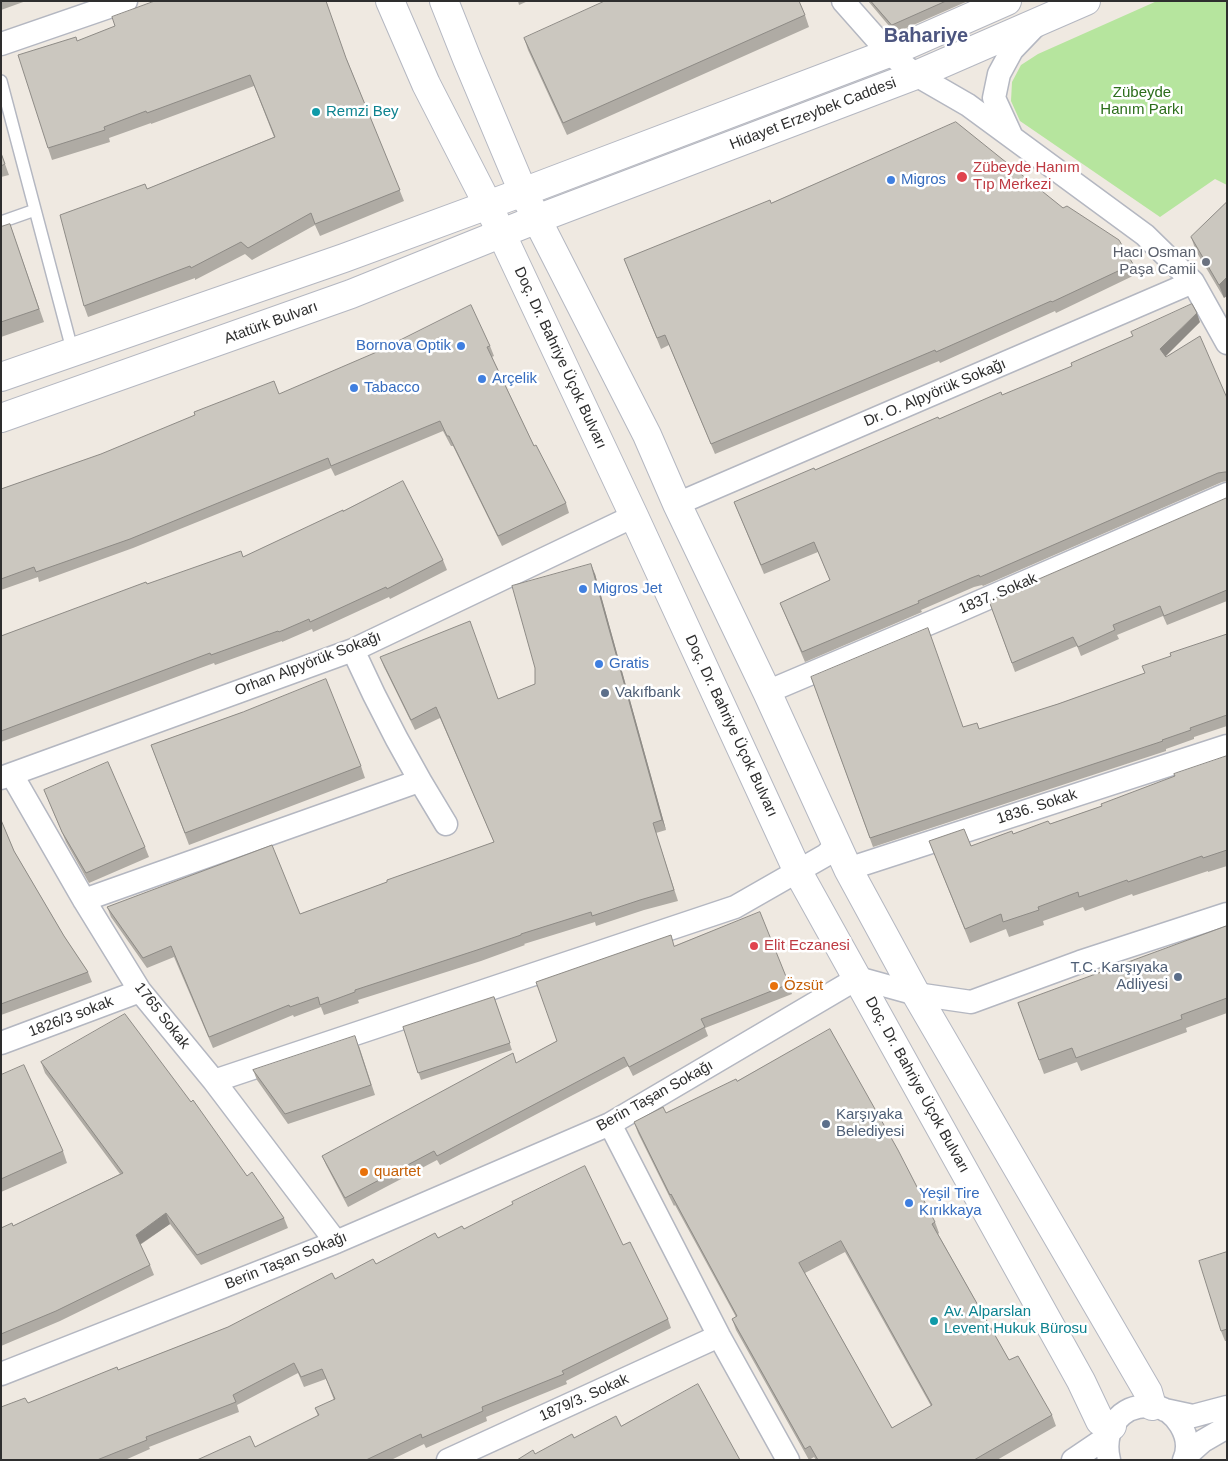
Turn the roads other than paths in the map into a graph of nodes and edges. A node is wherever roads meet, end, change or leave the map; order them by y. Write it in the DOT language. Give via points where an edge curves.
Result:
graph roads {
  1 [pos="126,1"];
  2 [pos="390,1"];
  3 [pos="444,1"];
  4 [pos="844,1"];
  5 [pos="1007,1"];
  6 [pos="1086,1"];
  7 [pos="73,10"];
  8 [pos="1039,21"];
  9 [pos="1,44"];
  10 [pos="889,52"];
  11 [pos="916,75"];
  12 [pos="1,81"];
  13 [pos="1011,136"];
  14 [pos="524,192"];
  15 [pos="488,205"];
  16 [pos="36,210"];
  17 [pos="537,219"];
  18 [pos="1,222"];
  19 [pos="501,234"];
  20 [pos="1193,282"];
  21 [pos="1227,343"];
  22 [pos="73,353"];
  23 [pos="1,377"];
  24 [pos="1,418"];
  25 [pos="1227,494"];
  26 [pos="677,504"];
  27 [pos="634,516"];
  28 [pos="353,650"];
  29 [pos="767,692"];
  30 [pos="1227,746"];
  31 [pos="7,777"];
  32 [pos="419,781"];
  33 [pos="446,824"];
  34 [pos="834,840"];
  35 [pos="848,869"];
  36 [pos="798,872"];
  37 [pos="84,900"];
  38 [pos="1227,914"];
  39 [pos="858,978"];
  40 [pos="140,991"];
  41 [pos="916,994"];
  42 [pos="1,1043"];
  43 [pos="214,1081"];
  44 [pos="610,1124"];
  45 [pos="336,1242"];
  46 [pos="719,1336"];
  47 [pos="1,1374"];
  48 [pos="1227,1407"];
  49 [pos="1158,1408"];
  50 [pos="1227,1427"];
  51 [pos="1110,1431"];
  52 [pos="1185,1458"];
  53 [pos="448,1460"];
  54 [pos="788,1460"];
  55 [pos="1073,1460"];
  56 [pos="1109,1460"];
  1 -- 7 [label="street"];
  2 -- 15 [label="main road, Doç. Dr. Bahriye Üçok Bulvarı" via="426,84"];
  3 -- 14 [label="main road"];
  4 -- 10 [label="street"];
  5 -- 10 [label="main road, Hidayet Erzeybek Caddesi"];
  6 -- 8 [label="main road, Hidayet Erzeybek Caddesi"];
  7 -- 9 [label="street"];
  8 -- 11 [label="main road, Hidayet Erzeybek Caddesi"];
  8 -- 13 [label="street" via="1012,50 999,74 994,98"];
  10 -- 11 [label="street"];
  10 -- 14 [label="main road, Hidayet Erzeybek Caddesi"];
  11 -- 13 [label="street" via="968,105"];
  11 -- 17 [label="main road, Hidayet Erzeybek Caddesi"];
  12 -- 16 [label="lane"];
  13 -- 20 [label="street" via="1145,235"];
  14 -- 15 [label="main road, Hidayet Erzeybek Caddesi"];
  14 -- 17 [label="main road"];
  15 -- 19 [label="main road, Doç. Dr. Bahriye Üçok Bulvarı"];
  15 -- 22 [label="main road"];
  16 -- 18 [label="lane"];
  16 -- 22 [label="lane"];
  17 -- 19 [label="main road, Atatürk Bulvarı"];
  17 -- 26 [label="main road" via="647,435"];
  19 -- 24 [label="main road, Atatürk Bulvarı" via="351,294"];
  19 -- 27 [label="main road, Doç. Dr. Bahriye Üçok Bulvarı"];
  20 -- 21 [label="street"];
  20 -- 26 [label="street, Dr. O. Alpyörük Sokağı"];
  22 -- 23 [label="main road"];
  25 -- 29 [label="street, 1837. Sokak"];
  26 -- 29 [label="main road"];
  27 -- 28 [label="street, Orhan Alpyörük Sokağı"];
  27 -- 36 [label="main road, Doç. Dr. Bahriye Üçok Bulvarı"];
  28 -- 31 [label="street, Orhan Alpyörük Sokağı"];
  28 -- 32 [label="street"];
  29 -- 34 [label="main road"];
  30 -- 35 [label="street, 1836. Sokak"];
  31 -- 37 [label="street, 1765 Sokak"];
  32 -- 33 [label="street"];
  32 -- 37 [label="street"];
  34 -- 35 [label="main road"];
  34 -- 36 [label="street" via="826,855"];
  35 -- 41 [label="main road"];
  36 -- 39 [label="main road, Doç. Dr. Bahriye Üçok Bulvarı"];
  36 -- 43 [label="street" via="735,907"];
  37 -- 40 [label="street, 1765 Sokak"];
  38 -- 41 [label="street" via="1080,962 972,1002"];
  39 -- 41 [label="street"];
  39 -- 44 [label="street, Berin Taşan Sokağı"];
  39 -- 51 [label="main road, Doç. Dr. Bahriye Üçok Bulvarı" via="1081,1381 1100,1421"];
  40 -- 42 [label="street, 1826/3 sokak"];
  40 -- 43 [label="street, 1765 Sokak"];
  41 -- 49 [label="main road"];
  43 -- 45 [label="street, 1765 Sokak"];
  44 -- 45 [label="street, Berin Taşan Sokağı"];
  44 -- 46 [label="street"];
  45 -- 47 [label="street, Berin Taşan Sokağı"];
  46 -- 53 [label="street, 1879/3. Sokak"];
  46 -- 54 [label="street"];
  48 -- 49 [label="street" via="1194,1416"];
  49 -- 51 [label="street" via="1129,1410"];
  49 -- 52 [label="street" via="1175,1418 1183,1429 1187,1442"];
  50 -- 52 [label="street" via="1203,1441"];
  51 -- 55 [label="street"];
  51 -- 56 [label="street" via="1106,1450"];
}
